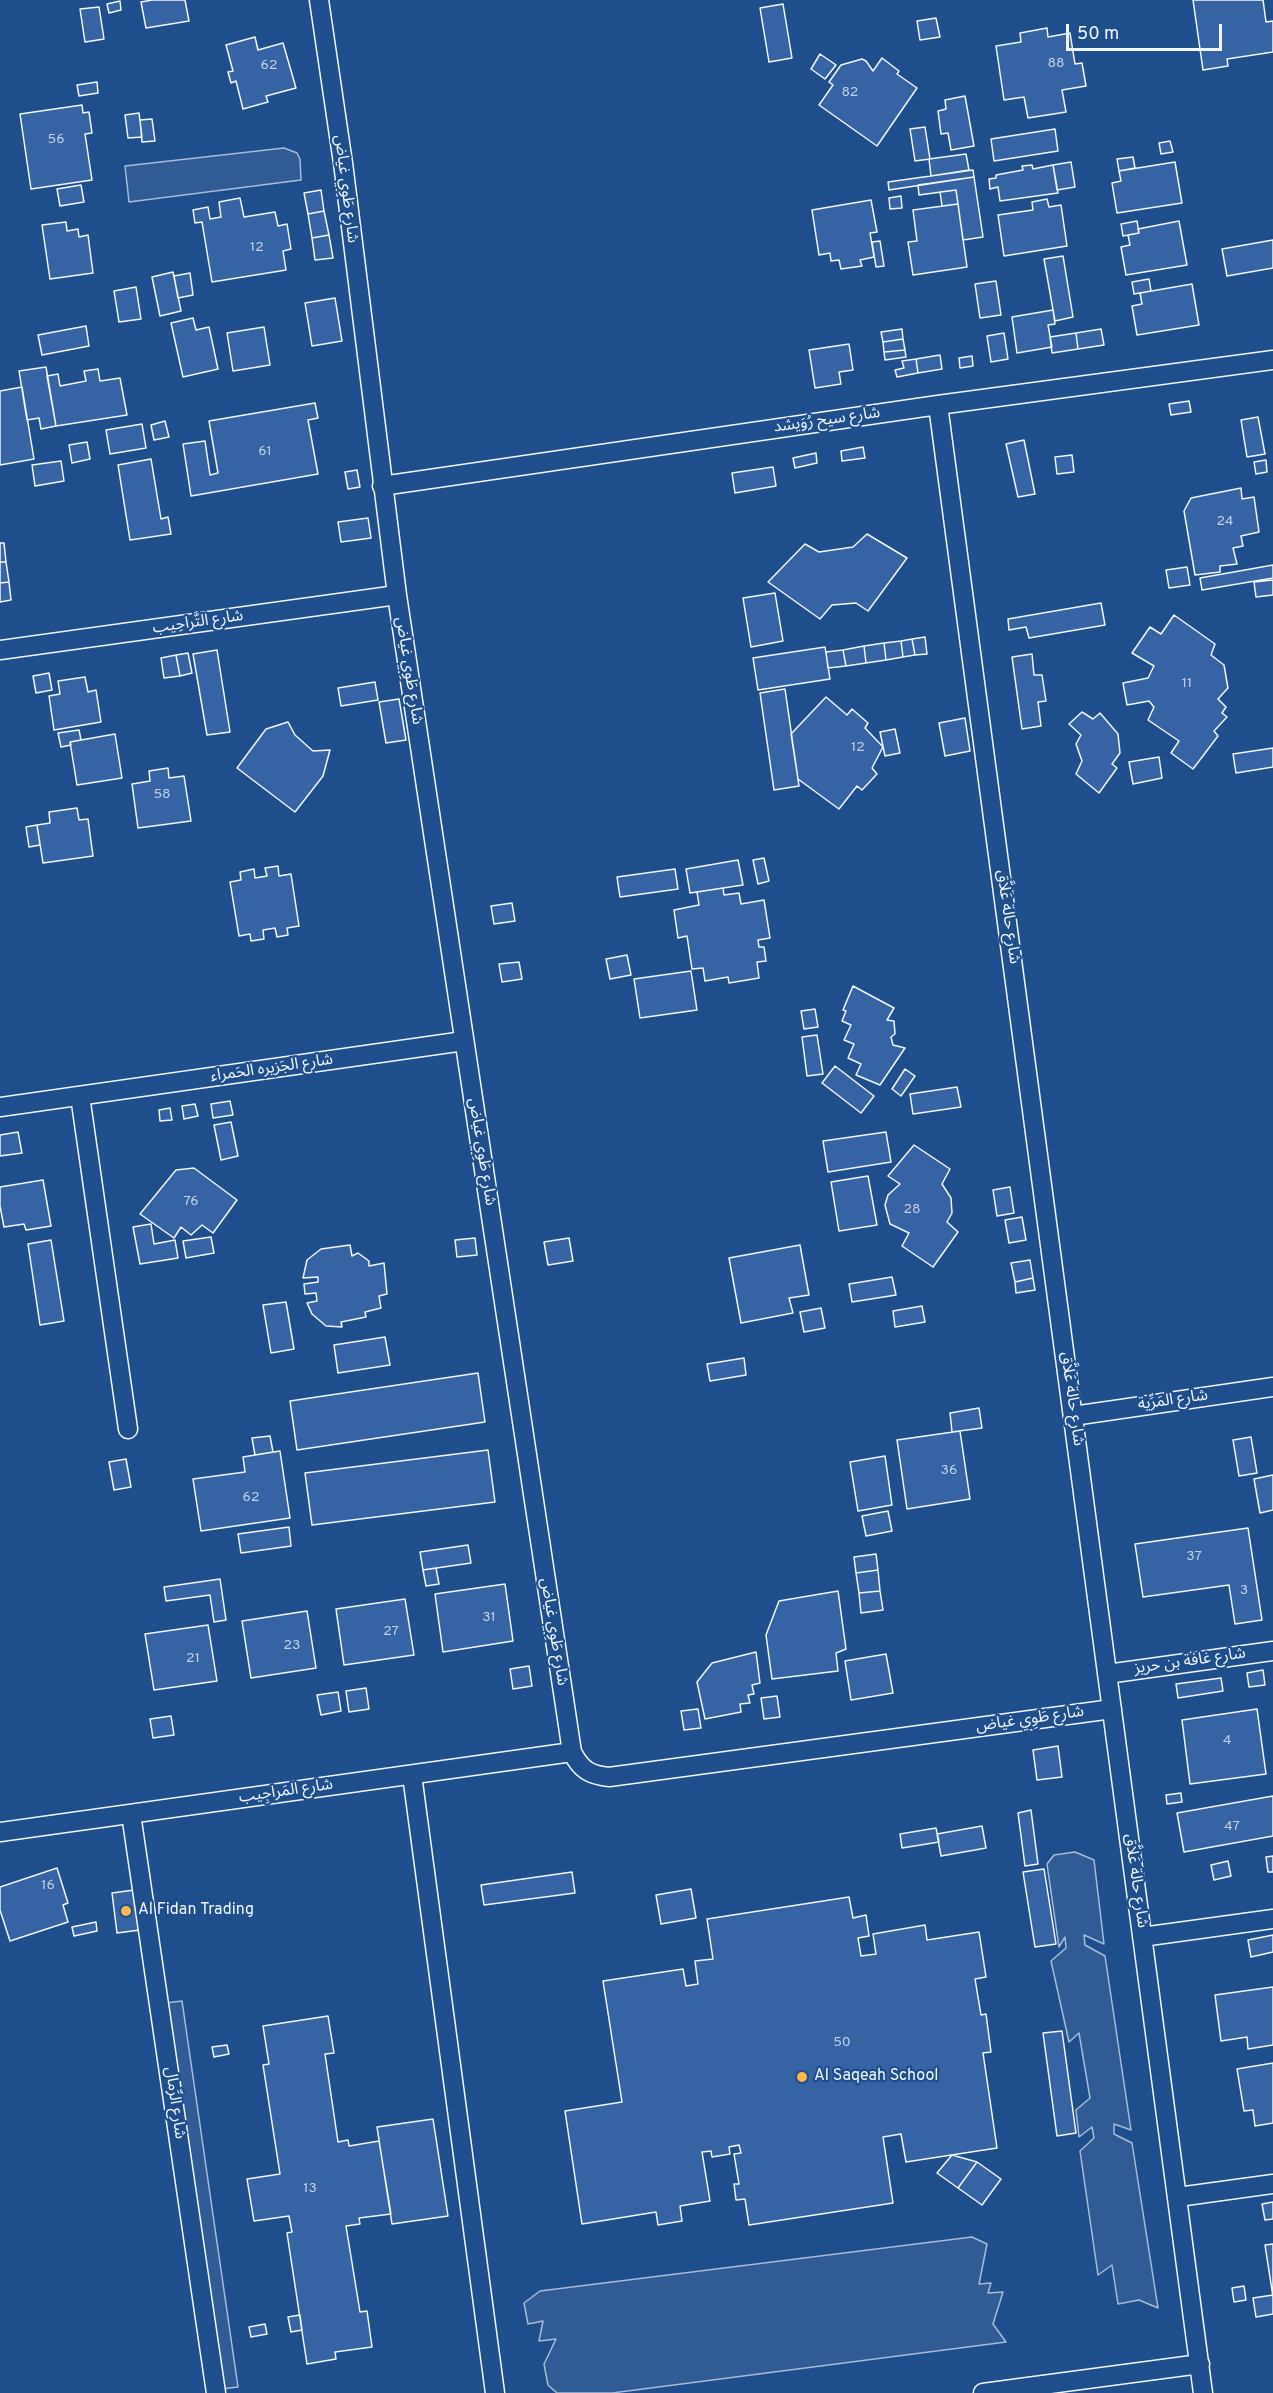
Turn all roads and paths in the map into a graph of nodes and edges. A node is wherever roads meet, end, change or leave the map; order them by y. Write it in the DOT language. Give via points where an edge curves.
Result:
graph roads {
  1 [pos="319,0"];
  2 [pos="1273,360"];
  3 [pos="938,405"];
  4 [pos="382,486"];
  5 [pos="397,595"];
  6 [pos="0,650"];
  7 [pos="464,1041"];
  8 [pos="80,1096"];
  9 [pos="0,1107"];
  10 [pos="1273,1387"];
  11 [pos="1073,1416"];
  12 [pos="128,1429"];
  13 [pos="1273,1651"];
  14 [pos="1107,1674"];
  15 [pos="1112,1709"];
  16 [pos="572,1752"];
  17 [pos="412,1775"];
  18 [pos="131,1814"];
  19 [pos="0,1832"];
  20 [pos="1273,1918"];
  21 [pos="1143,1937"];
  22 [pos="1273,2184"];
  23 [pos="1178,2197"];
  24 [pos="1200,2364"];
  25 [pos="216,2393"];
  26 [pos="495,2393"];
  27 [pos="983,2393"];
  28 [pos="1203,2393"];
  1 -- 4 [label="street, شارع طَوِي غياض"];
  2 -- 3 [label="street, شارع سيح رُوَيشد"];
  3 -- 4 [label="street, شارع سيح رُوَيشد"];
  3 -- 11 [label="street, شارع حالة عَلاَّق"];
  4 -- 5 [label="street, شارع طَوِي غياض"];
  5 -- 6 [label="street, شارع التَّراحِيب"];
  5 -- 7 [label="street, شارع طَوِي غياض"];
  7 -- 8 [label="street, شارع الجَزيره الحَمراء"];
  7 -- 16 [label="street, شارع طَوِي غياض"];
  8 -- 9 [label="street, شارع الجَزيره الحَمراء"];
  8 -- 12 [label="street"];
  10 -- 11 [label="street, شارع المَرِّية"];
  11 -- 14 [label="street, شارع حالة عَلاَّق"];
  13 -- 14 [label="street, شارع غافة بن حريز"];
  14 -- 15 [label="street, شارع حالة عَلاَّق"];
  15 -- 16 [label="street, شارع طَوِي غياض" via="609,1777 586,1772"];
  15 -- 21 [label="street, شارع حالة عَلاَّق"];
  16 -- 17 [label="street, شارع المَراجِيب"];
  17 -- 18 [label="street, شارع المَراجِيب"];
  17 -- 26 [label="street"];
  18 -- 19 [label="street, شارع المَراجِيب"];
  18 -- 25 [label="street, شارع الرِّمال"];
  20 -- 21 [label="street"];
  21 -- 23 [label="street, شارع حالة عَلاَّق"];
  22 -- 23 [label="street"];
  23 -- 24 [label="street, شارع حالة عَلاَّق"];
  24 -- 27 [label="street"];
  24 -- 28 [label="street, شارع حالة عَلاَّق"];
}
